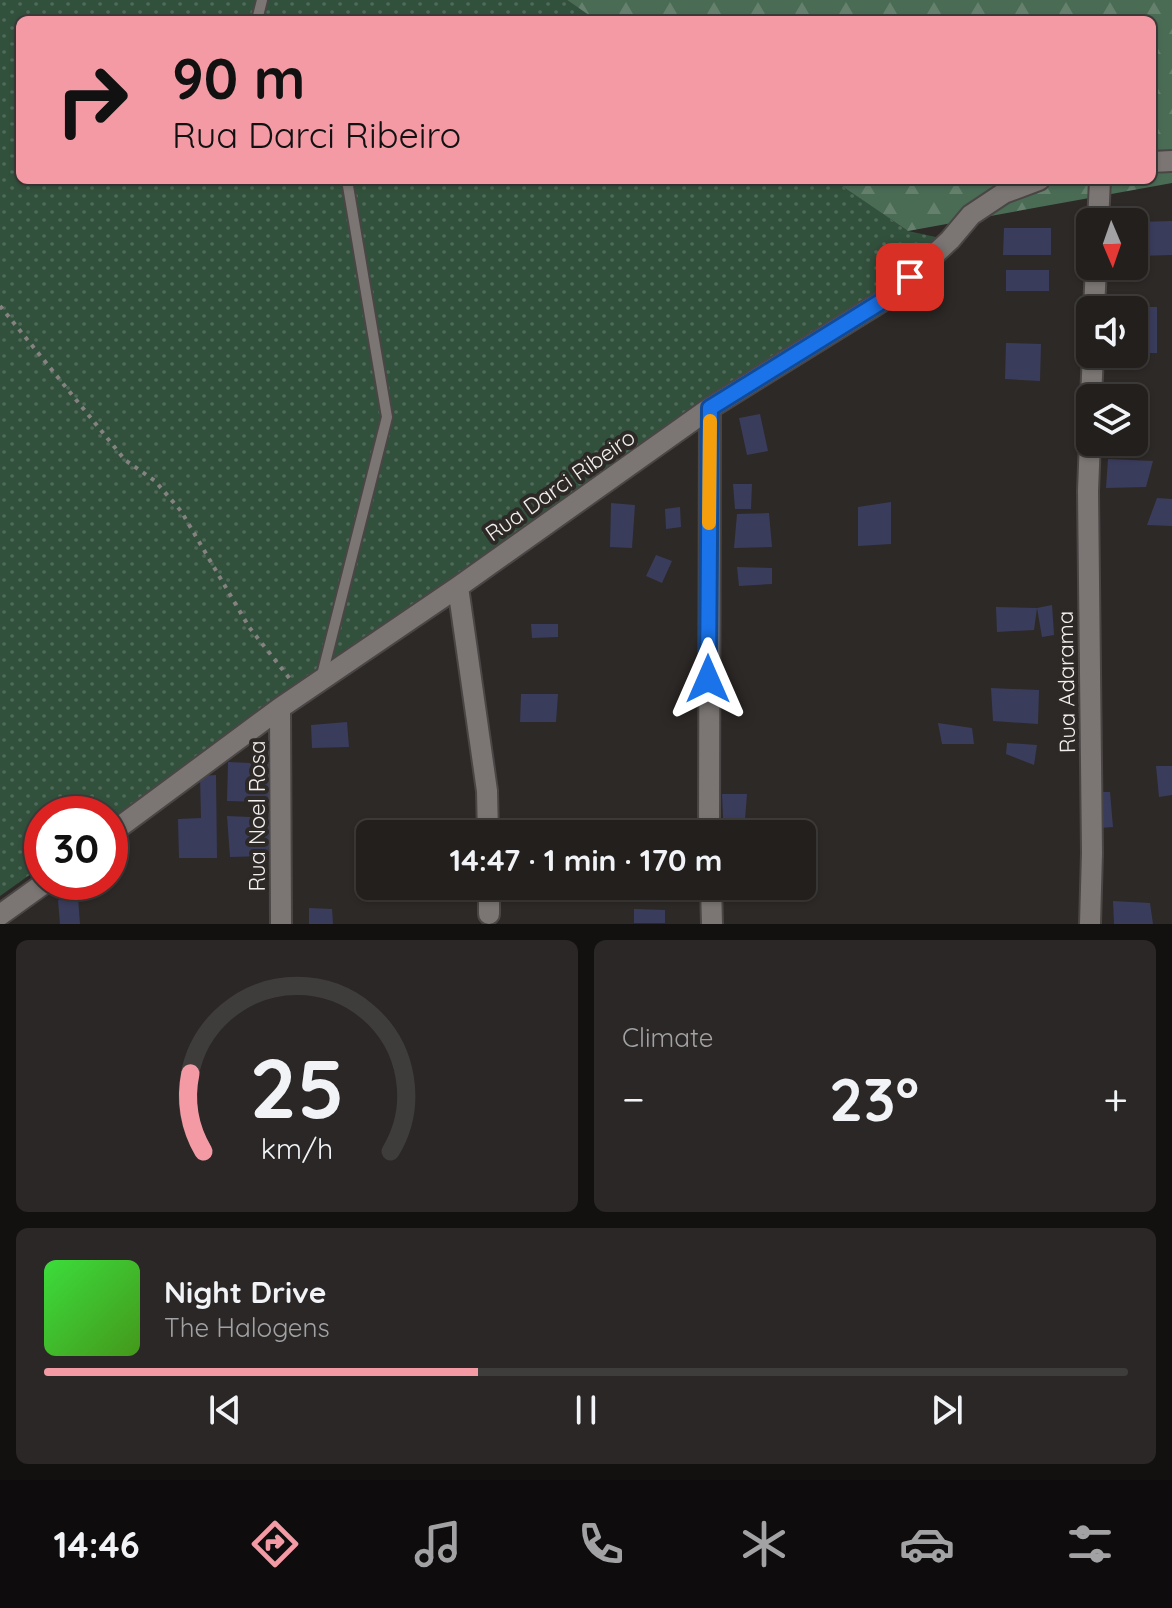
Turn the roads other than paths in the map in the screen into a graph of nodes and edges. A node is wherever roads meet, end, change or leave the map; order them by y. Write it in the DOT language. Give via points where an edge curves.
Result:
graph roads {
  1 [pos="348,184"];
  2 [pos="1028,184"];
  3 [pos="1100,184"];
  4 [pos="1099,208"];
  5 [pos="710,408"];
  6 [pos="1089,456"];
  7 [pos="458,587"];
  8 [pos="321,680"];
  9 [pos="280,708"];
  10 [pos="488,820"];
  11 [pos="709,820"];
  12 [pos="128,821"];
  13 [pos="24,898"];
  14 [pos="489,900"];
  15 [pos="711,900"];
  16 [pos="489,914"];
  17 [pos="0,915"];
  18 [pos="281,924"];
  19 [pos="712,924"];
  20 [pos="1090,924"];
  1 -- 8 [label="lane" via="387,417"];
  2 -- 5 [label="street, Rua Darci Ribeiro" via="971,215 879,303"];
  3 -- 4 [label="street"];
  5 -- 7 [label="street, Rua Darci Ribeiro"];
  5 -- 11 [label="street"];
  6 -- 20 [label="street, Rua Adarama"];
  7 -- 8 [label="street, Rua Darci Ribeiro"];
  7 -- 10 [label="street"];
  8 -- 9 [label="street, Rua Darci Ribeiro"];
  9 -- 12 [label="street, Rua Darci Ribeiro"];
  9 -- 18 [label="street, Rua Noel Rosa"];
  13 -- 17 [label="street"];
  14 -- 16 [label="street"];
  15 -- 19 [label="street"];
}
